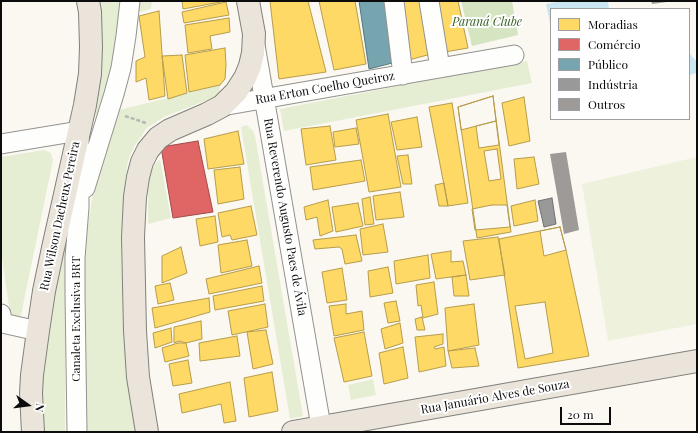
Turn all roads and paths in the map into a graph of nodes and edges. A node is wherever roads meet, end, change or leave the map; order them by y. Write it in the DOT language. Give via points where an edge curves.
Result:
graph roads {
  1 [pos="130,1"];
  2 [pos="248,1"];
  3 [pos="394,1"];
  4 [pos="429,1"];
  5 [pos="90,5"];
  6 [pos="254,34"];
  7 [pos="514,55"];
  8 [pos="440,68"];
  9 [pos="403,75"];
  10 [pos="265,99"];
  11 [pos="222,106"];
  12 [pos="109,111"];
  13 [pos="170,130"];
  14 [pos="79,131"];
  15 [pos="1,144"];
  16 [pos="79,207"];
  17 [pos="1,314"];
  18 [pos="38,331"];
  19 [pos="697,361"];
  20 [pos="322,430"];
  21 [pos="33,432"];
  22 [pos="77,432"];
  23 [pos="147,432"];
  24 [pos="293,432"];
  1 -- 12 [label="street, Canaleta Exclusiva BRT" via="121,68"];
  2 -- 6 [label="main road, Rua Reverendo Augusto Paes de Ávila"];
  3 -- 9 [label="street"];
  4 -- 8 [label="street"];
  5 -- 14 [label="main road, Rua Wilson Dacheux Pereira" via="90,74"];
  6 -- 10 [label="street, Rua Reverendo Augusto Paes de Ávila"];
  6 -- 11 [label="main road" via="253,53 245,78"];
  7 -- 8 [label="street, Rua Erton Coelho Queiroz"];
  8 -- 9 [label="street, Rua Erton Coelho Queiroz"];
  9 -- 10 [label="street, Rua Erton Coelho Queiroz"];
  10 -- 11 [label="street, Rua Erton Coelho Queiroz"];
  10 -- 20 [label="street, Rua Reverendo Augusto Paes de Ávila"];
  11 -- 13 [label="main road, Rua Erton Coelho Queiroz"];
  12 -- 13 [label="path"];
  12 -- 16 [label="street, Canaleta Exclusiva BRT"];
  13 -- 23 [label="main road, Rua Erton Coelho Queiroz" via="158,138 148,150 142,162 135,197 133,237 136,352"];
  14 -- 15 [label="street"];
  14 -- 16 [label="street, Canaleta Exclusiva BRT"];
  14 -- 18 [label="main road, Rua Wilson Dacheux Pereira" via="44,291"];
  16 -- 22 [label="street, Canaleta Exclusiva BRT" via="75,279"];
  17 -- 18 [label="street" via="2,323"];
  18 -- 21 [label="main road, Rua Wilson Dacheux Pereira" via="31,393"];
  19 -- 20 [label="main road, Rua Januário Alves de Souza"];
  20 -- 24 [label="main road, Rua Januário Alves de Souza"];
}
